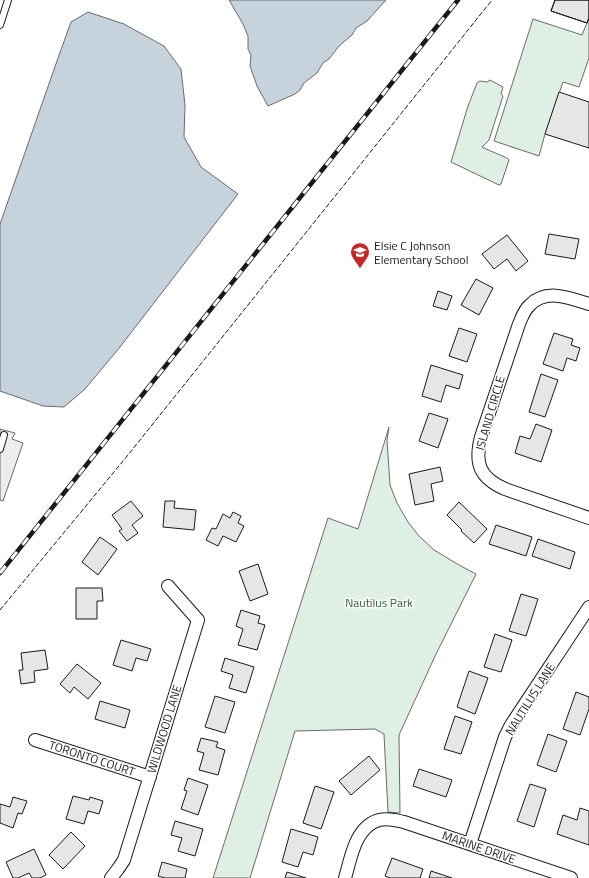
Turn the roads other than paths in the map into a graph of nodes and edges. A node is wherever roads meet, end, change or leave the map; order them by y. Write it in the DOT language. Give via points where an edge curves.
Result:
graph roads {
  1 [pos="8,0"];
  2 [pos="0,25"];
  3 [pos="589,304"];
  4 [pos="4,435"];
  5 [pos="0,449"];
  6 [pos="589,518"];
  7 [pos="168,586"];
  8 [pos="589,607"];
  9 [pos="35,740"];
  10 [pos="150,777"];
  11 [pos="470,844"];
  12 [pos="111,878"];
  13 [pos="345,878"];
  14 [pos="571,878"];
  1 -- 2 [label="lane"];
  3 -- 6 [label="street, ISLAND CIRCLE" via="552,295 540,298 529,305 519,324 480,438 478,459 480,468 495,485"];
  4 -- 5 [label="lane"];
  7 -- 10 [label="street, WILDWOOD LANE" via="198,620"];
  8 -- 11 [label="street, NAUTILUS LANE" via="511,725"];
  9 -- 10 [label="street, TORONTO COURT"];
  10 -- 12 [label="street, WILDWOOD LANE" via="124,860"];
  11 -- 13 [label="street, MARINE DRIVE" via="404,822 386,819 378,821 358,837"];
  11 -- 14 [label="street, MARINE DRIVE"];
}
